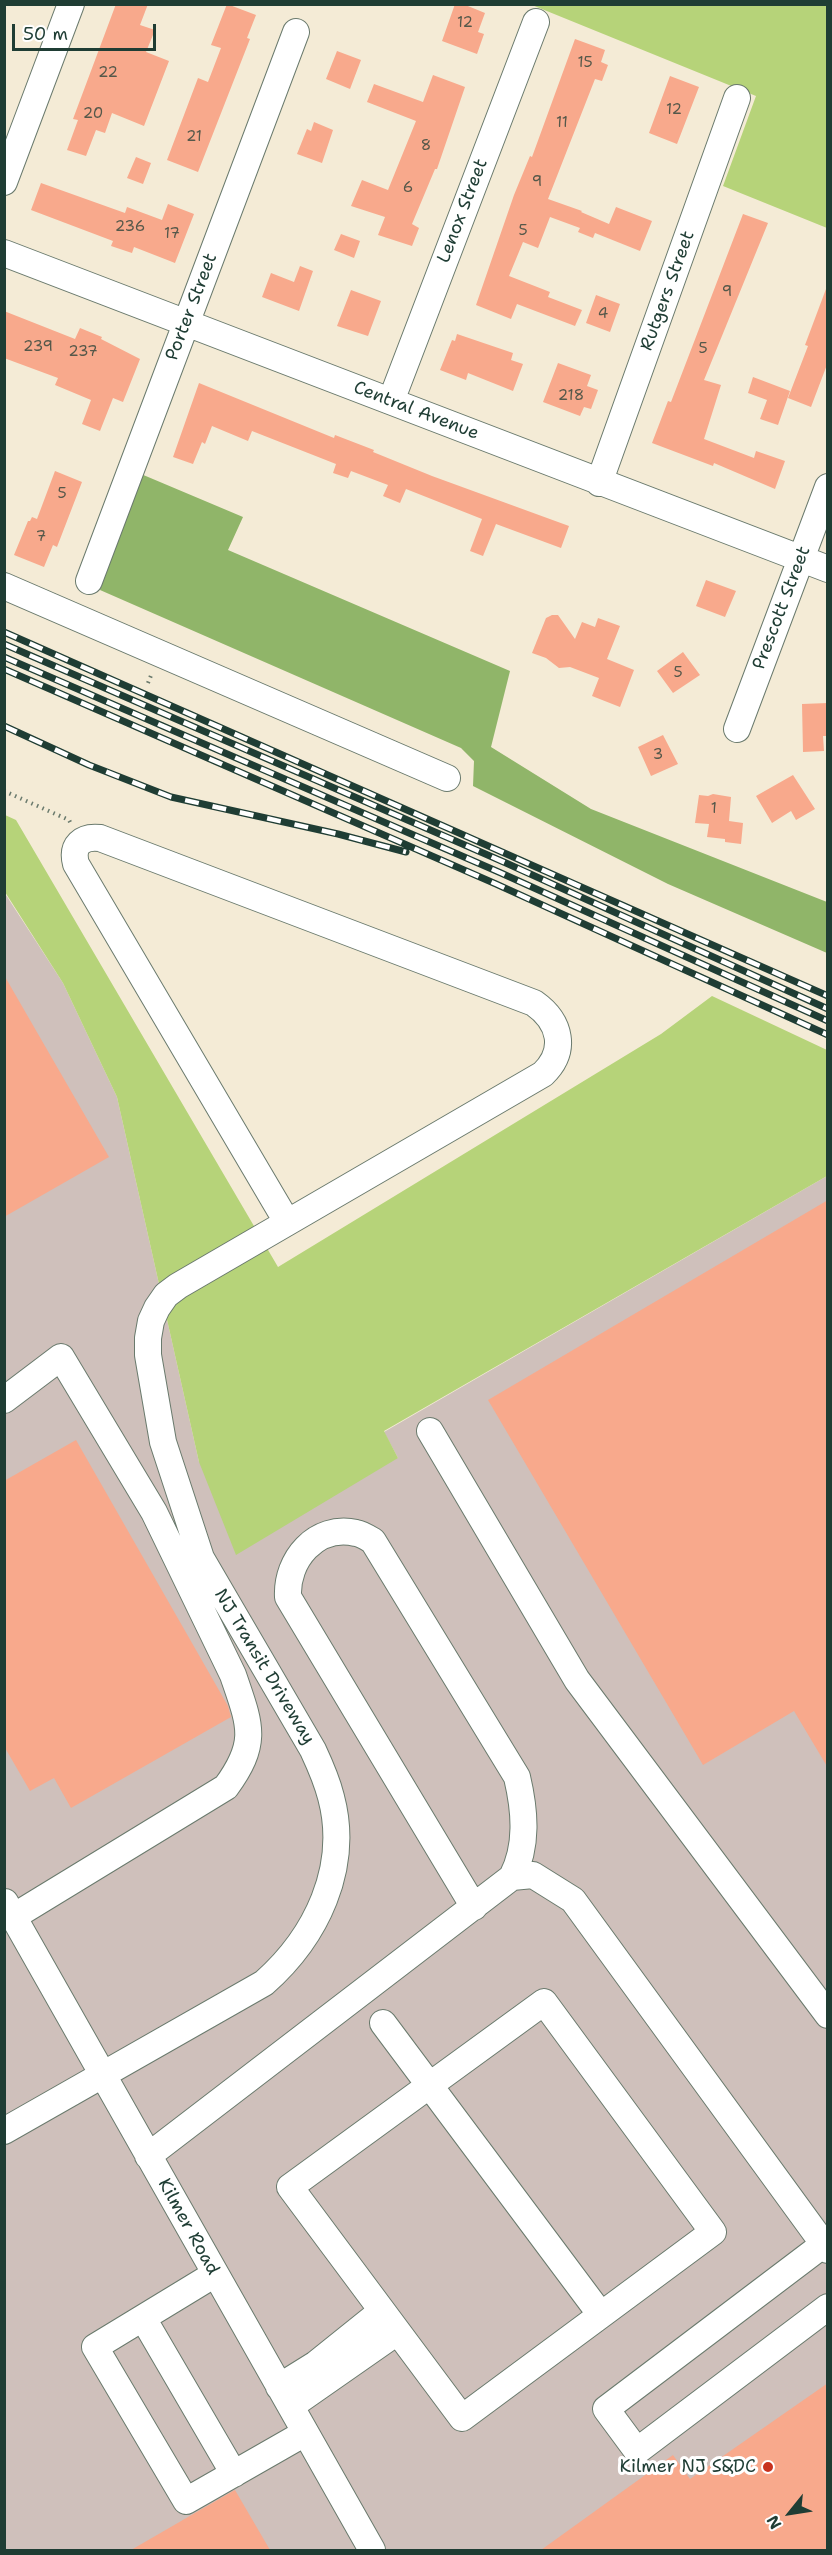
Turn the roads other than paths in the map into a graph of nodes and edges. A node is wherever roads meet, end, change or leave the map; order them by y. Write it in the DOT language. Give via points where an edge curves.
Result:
graph roads {
  1 [pos="71,4"];
  2 [pos="536,22"];
  3 [pos="296,32"];
  4 [pos="737,98"];
  5 [pos="4,182"];
  6 [pos="4,253"];
  7 [pos="186,324"];
  8 [pos="391,400"];
  9 [pos="599,483"];
  10 [pos="828,487"];
  11 [pos="801,559"];
  12 [pos="828,569"];
  13 [pos="90,581"];
  14 [pos="4,586"];
  15 [pos="736,729"];
  16 [pos="447,778"];
  17 [pos="287,1222"];
  18 [pos="4,1400"];
  19 [pos="430,1431"];
  20 [pos="512,1877"];
  21 [pos="474,1907"];
  22 [pos="9,1909"];
  23 [pos="828,2015"];
  24 [pos="382,2023"];
  25 [pos="103,2075"];
  26 [pos="430,2086"];
  27 [pos="4,2131"];
  28 [pos="148,2156"];
  29 [pos="826,2247"];
  30 [pos="214,2274"];
  31 [pos="828,2307"];
  32 [pos="601,2315"];
  33 [pos="142,2318"];
  34 [pos="390,2322"];
  35 [pos="285,2397"];
  36 [pos="305,2433"];
  37 [pos="234,2475"];
  38 [pos="372,2550"];
  1 -- 5 [label="street"];
  2 -- 8 [label="street, Lenox Street"];
  3 -- 7 [label="street, Porter Street"];
  4 -- 9 [label="street, Rutgers Street"];
  6 -- 7 [label="street, Central Avenue"];
  7 -- 8 [label="street, Central Avenue"];
  7 -- 13 [label="street, Porter Street"];
  8 -- 9 [label="street, Central Avenue"];
  9 -- 11 [label="street, Central Avenue"];
  10 -- 11 [label="street, Prescott Street"];
  11 -- 12 [label="street, Central Avenue"];
  11 -- 15 [label="street, Prescott Street"];
  14 -- 16 [label="street"];
  17 -- 17 [label="street, NJ Transit Driveway" via="543,1074 554,1064 558,1037 555,1024 534,1003 100,838 82,840 75,849 76,864"];
  17 -- 25 [label="street, NJ Transit Driveway" via="166,1295 151,1321 148,1355 163,1442 201,1558 313,1750 332,1799 335,1831 330,1884 309,1933 264,1983"];
  18 -- 22 [label="street" via="61,1357 154,1512 233,1675 250,1736 245,1756 226,1787"];
  19 -- 23 [label="street" via="577,1680"];
  20 -- 21 [label="street"];
  20 -- 21 [label="street" via="521,1860 523,1840 517,1777 373,1541 357,1533 324,1536 305,1548 294,1562 287,1581 288,1597"];
  20 -- 29 [label="street" via="533,1875 573,1900"];
  21 -- 28 [label="street"];
  22 -- 25 [label="street, Kilmer Road"];
  24 -- 26 [label="street"];
  25 -- 27 [label="street, NJ Transit Driveway"];
  25 -- 28 [label="street, Kilmer Road"];
  26 -- 32 [label="street"];
  26 -- 32 [label="street" via="544,2002 713,2232"];
  26 -- 34 [label="street" via="290,2187"];
  28 -- 30 [label="street, Kilmer Road"];
  29 -- 31 [label="street" via="606,2409 637,2451"];
  30 -- 33 [label="street"];
  30 -- 35 [label="street, Kilmer Road"];
  32 -- 34 [label="street" via="462,2418"];
  33 -- 37 [label="street"];
  33 -- 37 [label="street" via="95,2346 186,2501"];
  34 -- 35 [label="street" via="316,2364"];
  35 -- 36 [label="street, Kilmer Road"];
  36 -- 37 [label="street"];
  36 -- 38 [label="street, Kilmer Road"];
}
